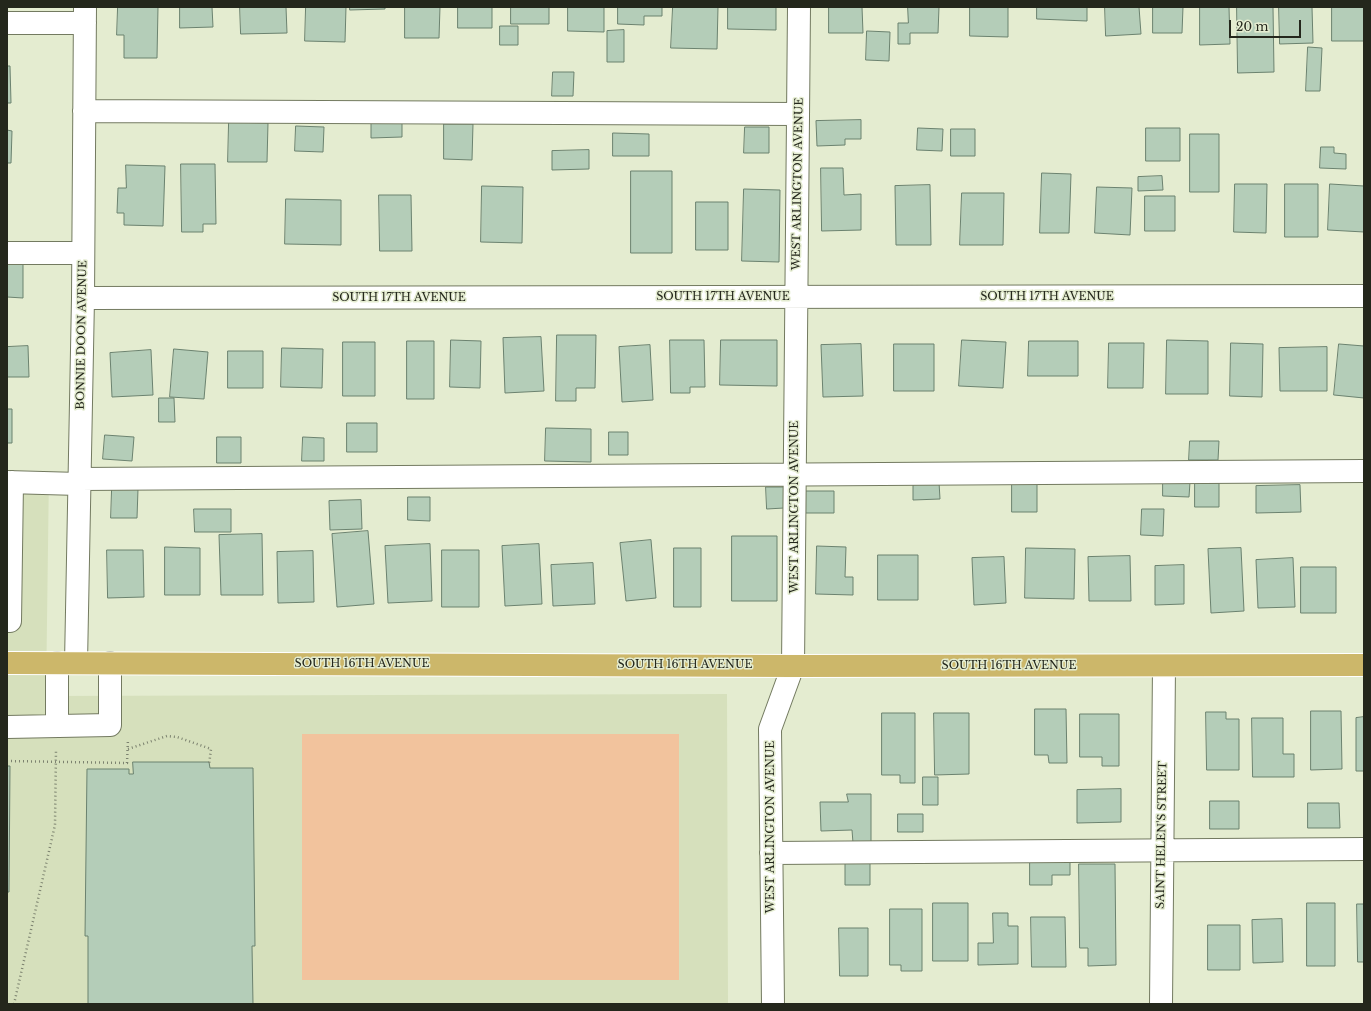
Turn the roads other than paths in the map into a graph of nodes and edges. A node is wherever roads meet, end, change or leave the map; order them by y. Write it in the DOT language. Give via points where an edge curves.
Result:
graph roads {
  1 [pos="799,7"];
  2 [pos="85,15"];
  3 [pos="7,23"];
  4 [pos="84,111"];
  5 [pos="798,114"];
  6 [pos="7,253"];
  7 [pos="83,253"];
  8 [pos="1364,296"];
  9 [pos="797,297"];
  10 [pos="82,298"];
  11 [pos="1364,471"];
  12 [pos="795,473"];
  13 [pos="79,481"];
  14 [pos="9,482"];
  15 [pos="7,621"];
  16 [pos="7,663"];
  17 [pos="66,663"];
  18 [pos="110,663"];
  19 [pos="1364,665"];
  20 [pos="793,666"];
  21 [pos="1164,666"];
  22 [pos="7,726"];
  23 [pos="57,726"];
  24 [pos="1364,849"];
  25 [pos="1162,850"];
  26 [pos="771,853"];
  27 [pos="773,1004"];
  28 [pos="1161,1004"];
  1 -- 5 [label="street, WEST ARLINGTON AVENUE"];
  2 -- 3 [label="street"];
  2 -- 4 [label="street, BONNIE DOON AVENUE"];
  4 -- 5 [label="street"];
  4 -- 7 [label="street, BONNIE DOON AVENUE"];
  5 -- 9 [label="street, WEST ARLINGTON AVENUE"];
  6 -- 7 [label="street"];
  7 -- 10 [label="street, BONNIE DOON AVENUE"];
  8 -- 9 [label="street, SOUTH 17TH AVENUE"];
  9 -- 10 [label="street, SOUTH 17TH AVENUE"];
  9 -- 12 [label="street, WEST ARLINGTON AVENUE"];
  10 -- 13 [label="street, BONNIE DOON AVENUE"];
  11 -- 12 [label="street"];
  12 -- 13 [label="street"];
  12 -- 20 [label="street, WEST ARLINGTON AVENUE"];
  13 -- 14 [label="street"];
  13 -- 17 [label="street, BONNIE DOON AVENUE"];
  14 -- 15 [label="street" via="10,621"];
  16 -- 17 [label="main road, SOUTH 16TH AVENUE"];
  17 -- 18 [label="main road, SOUTH 16TH AVENUE"];
  17 -- 23 [label="street, BONNIE DOON AVENUE"];
  18 -- 20 [label="main road, SOUTH 16TH AVENUE"];
  18 -- 23 [label="street" via="110,725"];
  19 -- 21 [label="main road, SOUTH 16TH AVENUE"];
  20 -- 21 [label="main road, SOUTH 16TH AVENUE"];
  20 -- 26 [label="street, WEST ARLINGTON AVENUE" via="770,729"];
  21 -- 25 [label="street, SAINT HELEN'S STREET"];
  22 -- 23 [label="street"];
  24 -- 25 [label="street"];
  25 -- 26 [label="street"];
  25 -- 28 [label="street, SAINT HELEN'S STREET"];
  26 -- 27 [label="street, WEST ARLINGTON AVENUE"];
}
